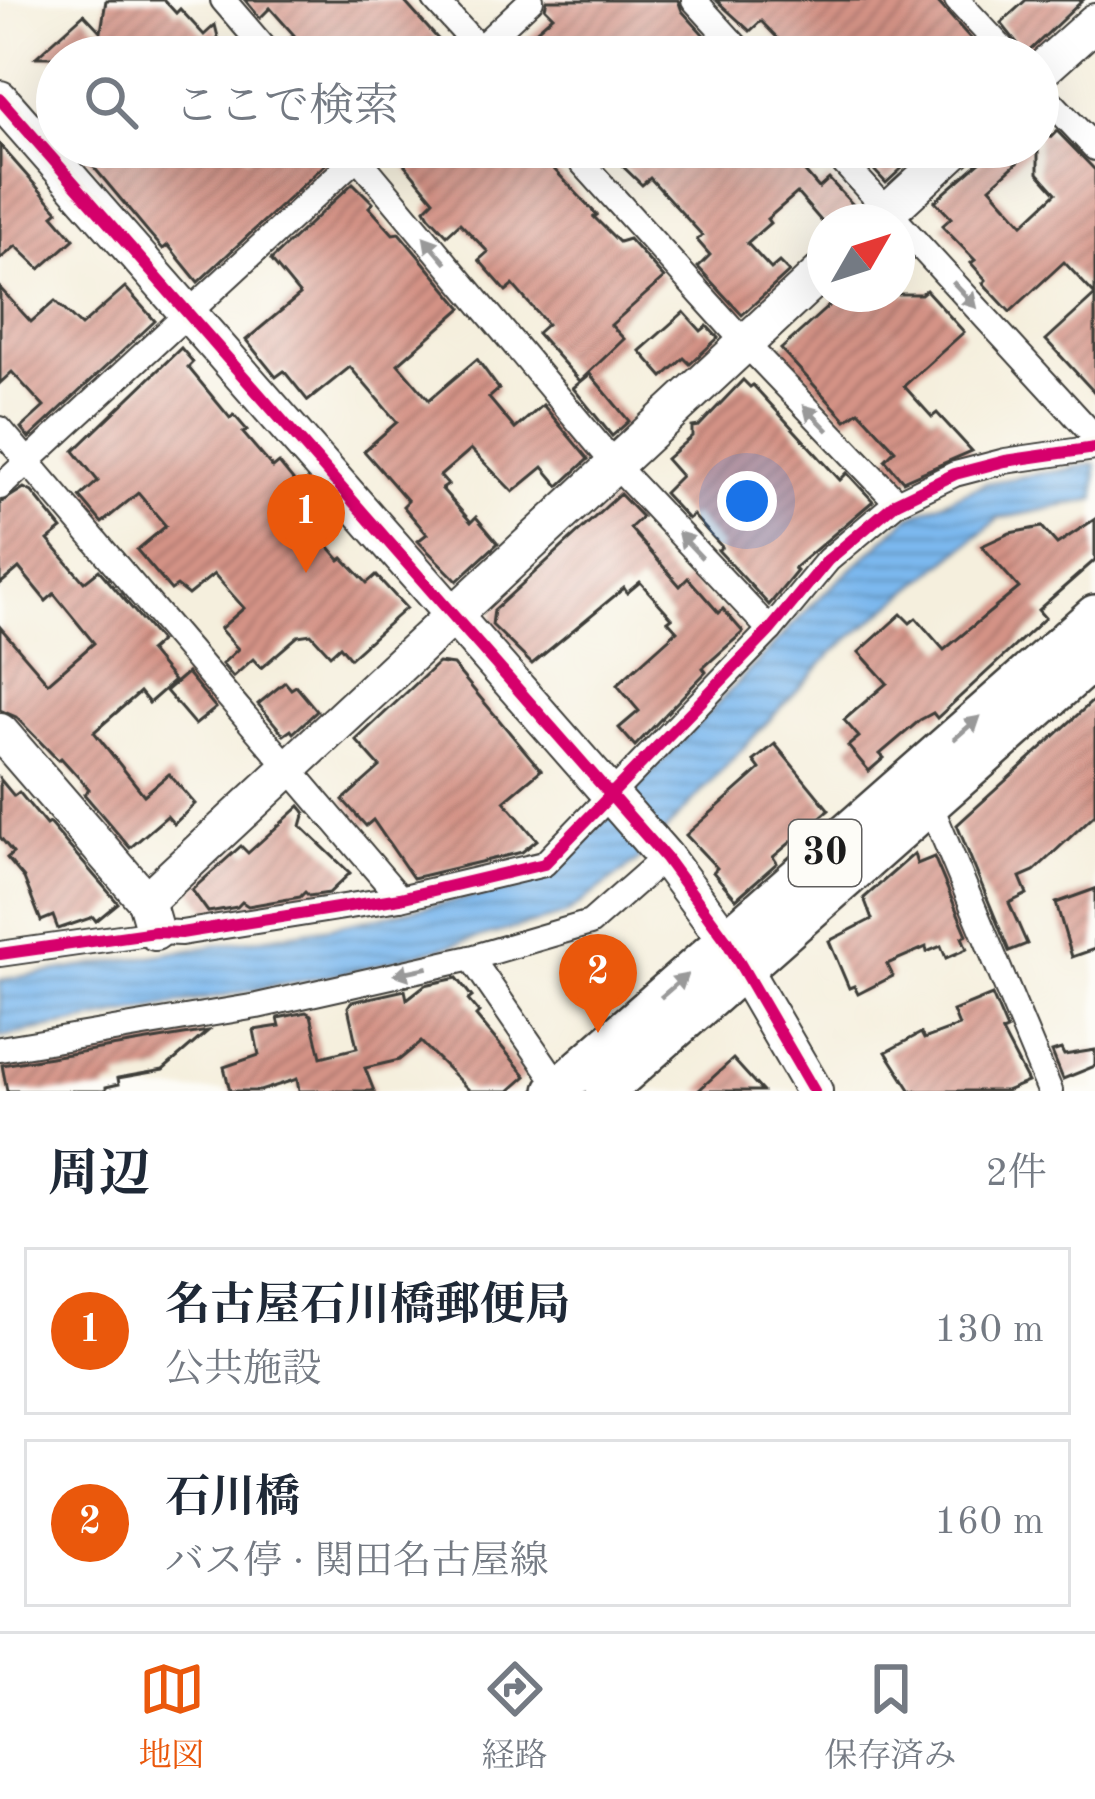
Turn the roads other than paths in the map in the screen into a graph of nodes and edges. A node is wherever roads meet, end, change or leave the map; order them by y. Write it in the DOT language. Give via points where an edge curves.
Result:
graph roads {
  1 [pos="223,0"];
  2 [pos="435,0"];
  3 [pos="531,0"];
  4 [pos="694,0"];
  5 [pos="957,0"];
  6 [pos="1095,22"];
  7 [pos="254,36"];
  8 [pos="464,36"];
  9 [pos="496,36"];
  10 [pos="727,36"];
  11 [pos="990,36"];
  12 [pos="1059,54"];
  13 [pos="0,99"];
  14 [pos="1059,110"];
  15 [pos="36,140"];
  16 [pos="1095,148"];
  17 [pos="60,168"];
  18 [pos="339,168"];
  19 [pos="373,168"];
  20 [pos="587,168"];
  21 [pos="845,168"];
  22 [pos="936,168"];
  23 [pos="873,204"];
  24 [pos="897,204"];
  25 [pos="915,250"];
  26 [pos="807,285"];
  27 [pos="188,314"];
  28 [pos="744,342"];
  29 [pos="0,429"];
  30 [pos="1095,437"];
  31 [pos="1095,448"];
  32 [pos="28,461"];
  33 [pos="616,466"];
  34 [pos="0,487"];
  35 [pos="898,502"];
  36 [pos="1095,615"];
  37 [pos="452,617"];
  38 [pos="770,630"];
  39 [pos="1095,658"];
  40 [pos="0,732"];
  41 [pos="290,766"];
  42 [pos="616,801"];
  43 [pos="930,804"];
  44 [pos="659,850"];
  45 [pos="400,898"];
  46 [pos="151,916"];
  47 [pos="0,954"];
  48 [pos="735,954"];
  49 [pos="471,958"];
  50 [pos="0,1049"];
  51 [pos="557,1089"];
  52 [pos="605,1091"];
  53 [pos="814,1091"];
  54 [pos="1050,1091"];
  1 -- 7 [label="street"];
  2 -- 8 [label="street"];
  3 -- 9 [label="street"];
  4 -- 10 [label="street"];
  5 -- 11 [label="street"];
  6 -- 12 [label="street"];
  13 -- 15 [label="street"];
  14 -- 16 [label="street"];
  17 -- 27 [label="street"];
  18 -- 27 [label="street"];
  33 -- 19 [label="street, one-way"];
  20 -- 28 [label="street"];
  21 -- 23 [label="street"];
  22 -- 24 [label="street"];
  25 -- 30 [label="street, one-way"];
  26 -- 28 [label="street"];
  27 -- 32 [label="street"];
  27 -- 37 [label="street"];
  28 -- 33 [label="street"];
  35 -- 28 [label="street, one-way"];
  29 -- 32 [label="street"];
  31 -- 35 [label="street" via="955,474"];
  32 -- 34 [label="street"];
  32 -- 41 [label="street"];
  33 -- 37 [label="street"];
  38 -- 33 [label="street, one-way"];
  35 -- 38 [label="street" via="828,560"];
  48 -- 36 [label="main road, 30, one-way"];
  37 -- 41 [label="street"];
  37 -- 42 [label="street"];
  38 -- 42 [label="street"];
  39 -- 43 [label="main road, 30"];
  40 -- 46 [label="street"];
  41 -- 45 [label="street"];
  41 -- 46 [label="street"];
  42 -- 44 [label="street"];
  42 -- 45 [label="street" via="544,864"];
  43 -- 48 [label="main road, 30"];
  43 -- 54 [label="street"];
  44 -- 48 [label="street"];
  44 -- 49 [label="street" via="590,923"];
  45 -- 46 [label="street" via="181,933"];
  46 -- 47 [label="street"];
  51 -- 48 [label="main road, 30, one-way"];
  48 -- 52 [label="main road, 30"];
  48 -- 53 [label="street"];
  49 -- 50 [label="street, one-way" via="256,1006"];
  49 -- 51 [label="street"];
}
